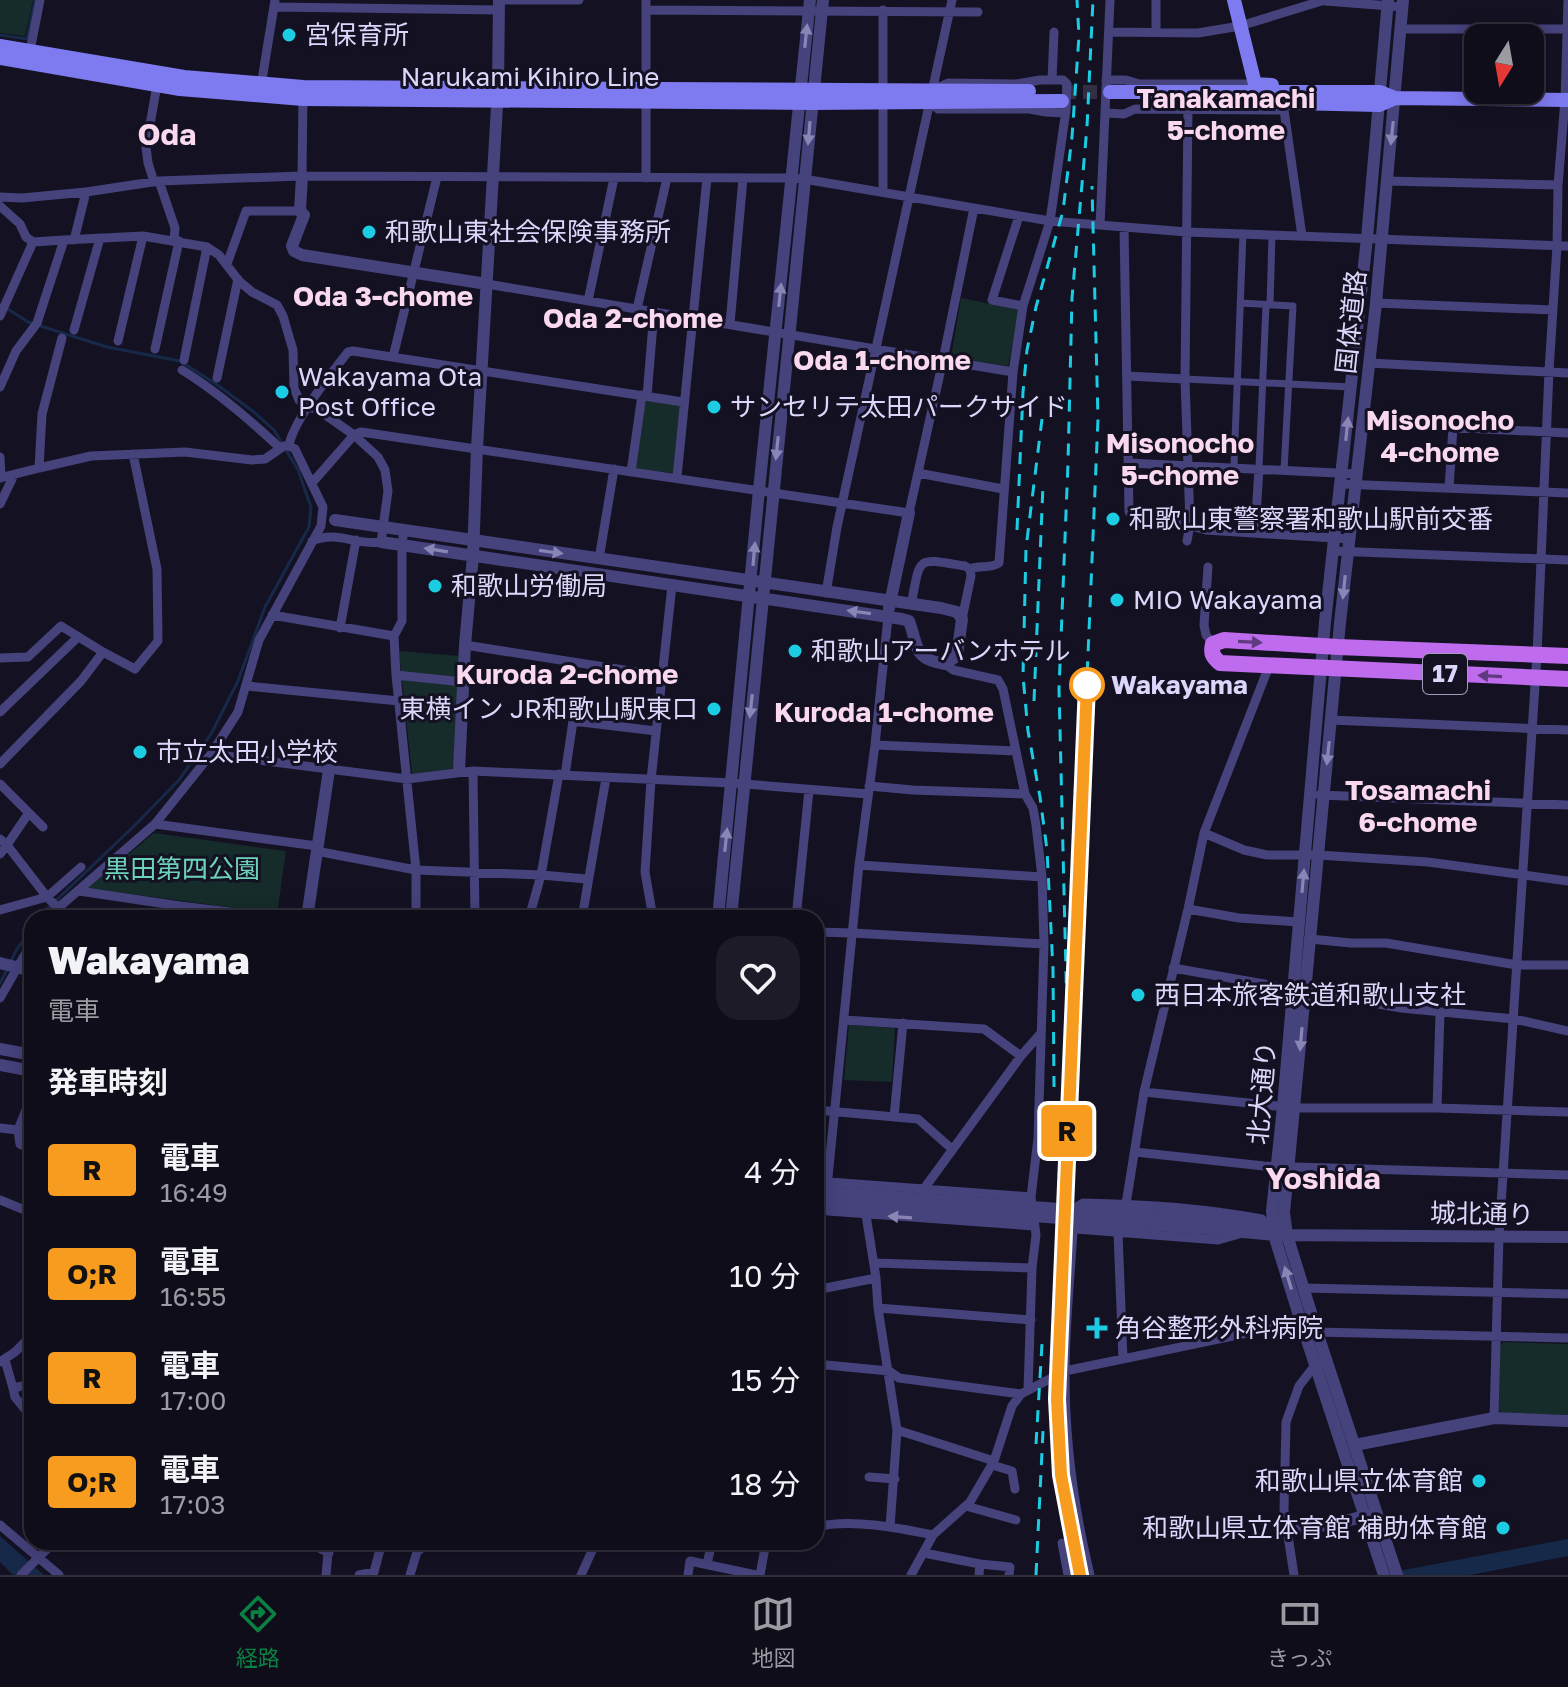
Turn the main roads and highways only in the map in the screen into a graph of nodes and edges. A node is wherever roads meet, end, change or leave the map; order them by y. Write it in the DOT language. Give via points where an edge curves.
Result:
graph roads {
  1 [pos="1234,0"];
  2 [pos="0,46"];
  3 [pos="28,57"];
  4 [pos="0,58"];
  5 [pos="260,91"];
  6 [pos="1060,96"];
  7 [pos="1108,96"];
  8 [pos="1567,100"];
  9 [pos="1285,102"];
  10 [pos="1568,656"];
  11 [pos="1568,679"];
  1 -- 9 [label="main road" via="1255,84 1277,86"];
  2 -- 3 [label="main road, Narukami Kihiro Line"];
  3 -- 4 [label="main road, Narukami Kihiro Line"];
  3 -- 5 [label="main road, Narukami Kihiro Line"];
  3 -- 5 [label="main road, Narukami Kihiro Line" via="180,89"];
  5 -- 6 [label="main road, Narukami Kihiro Line"];
  7 -- 9 [label="main road"];
  8 -- 9 [label="main road"];
  11 -- 10 [label="main road, 17, one-way" via="1220,663 1211,652 1213,644 1224,640"];
}
